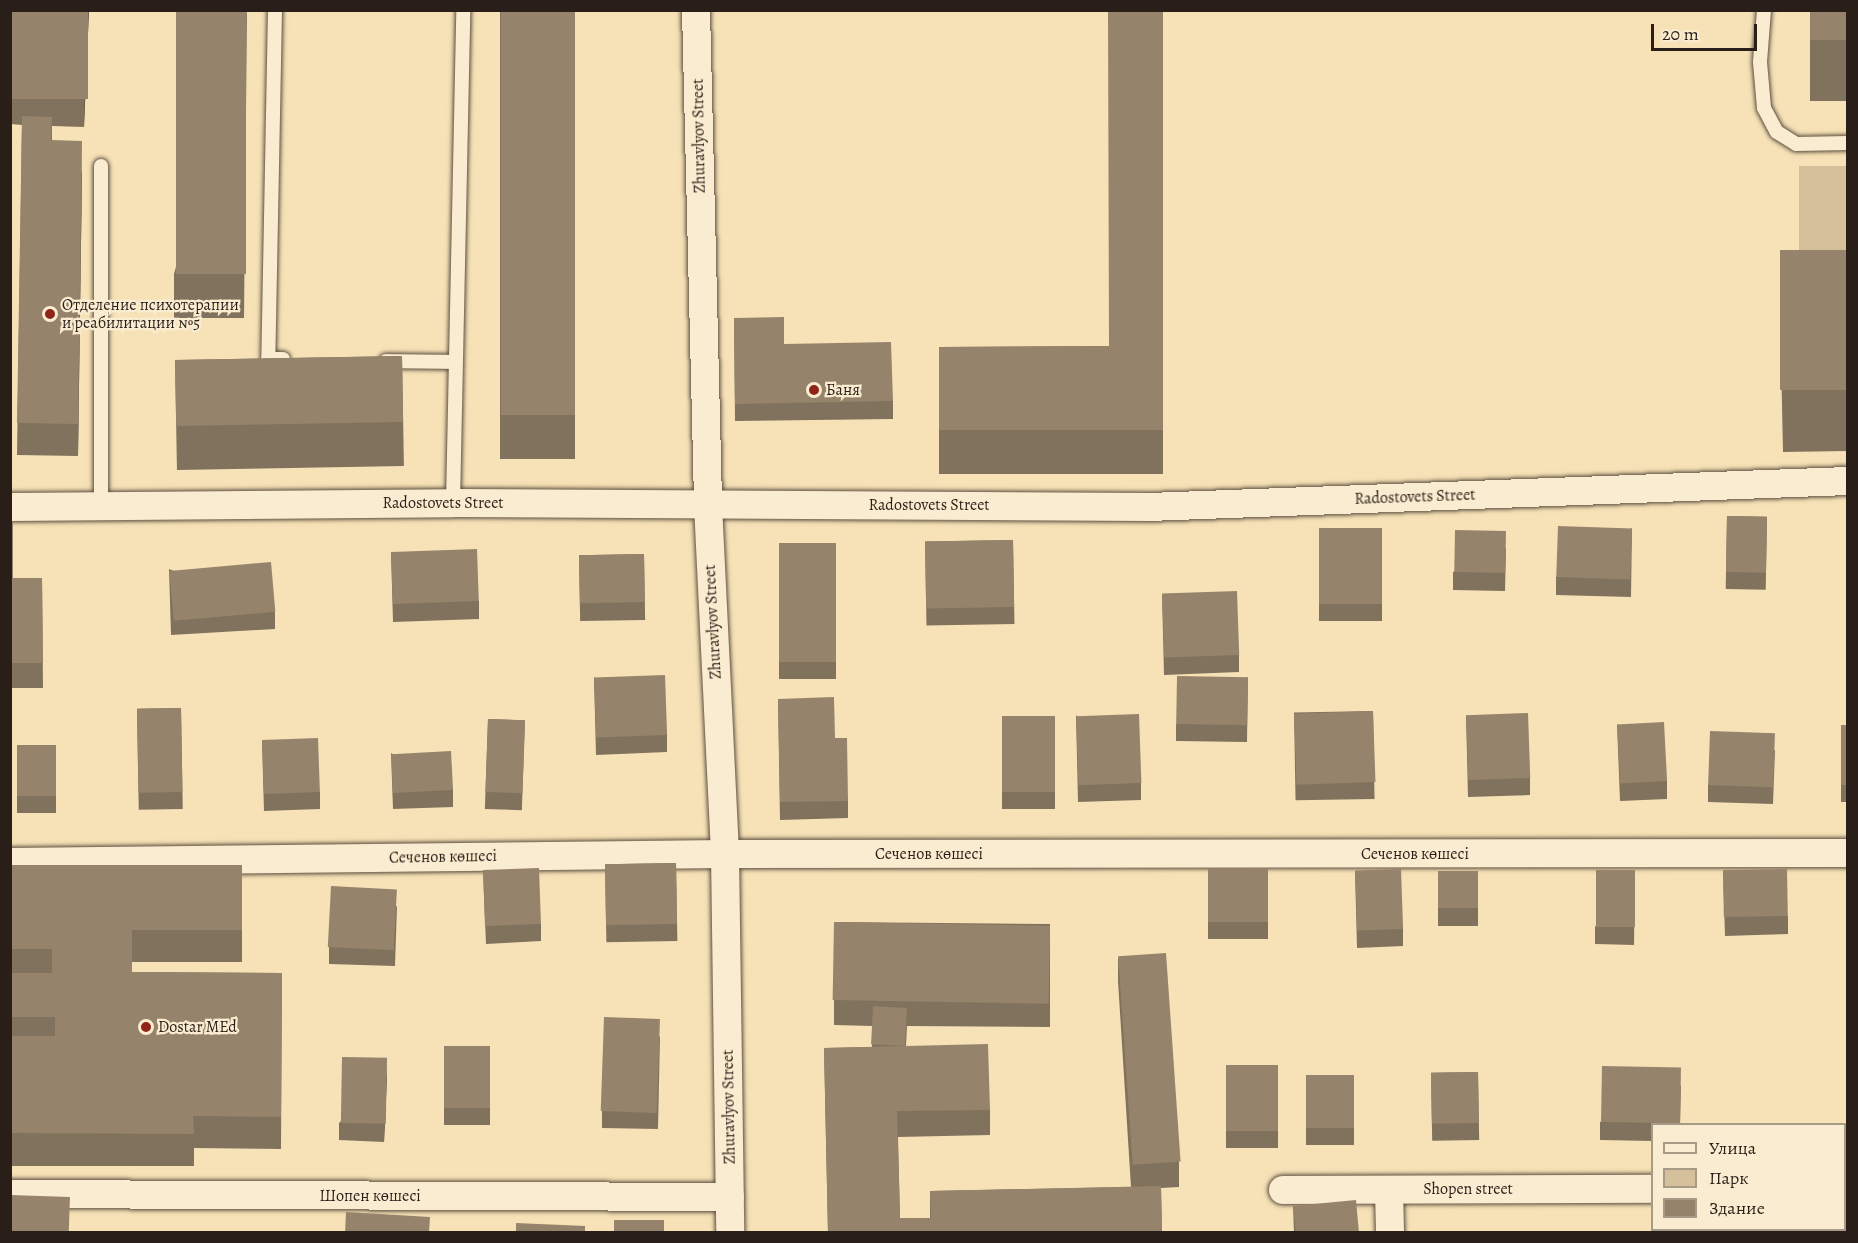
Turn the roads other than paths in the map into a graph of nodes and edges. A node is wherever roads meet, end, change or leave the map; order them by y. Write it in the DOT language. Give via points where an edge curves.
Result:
graph roads {
  1 [pos="275,10"];
  2 [pos="463,10"];
  3 [pos="696,10"];
  4 [pos="1764,10"];
  5 [pos="1848,143"];
  6 [pos="101,166"];
  7 [pos="303,359"];
  8 [pos="373,361"];
  9 [pos="455,362"];
  10 [pos="1848,482"];
  11 [pos="453,502"];
  12 [pos="708,505"];
  13 [pos="100,506"];
  14 [pos="10,507"];
  15 [pos="1848,853"];
  16 [pos="725,854"];
  17 [pos="10,862"];
  18 [pos="1651,1189"];
  19 [pos="1283,1190"];
  20 [pos="1389,1190"];
  21 [pos="10,1194"];
  22 [pos="730,1197"];
  23 [pos="730,1233"];
  24 [pos="1390,1233"];
  1 -- 7 [label="lane" via="268,359"];
  2 -- 9 [label="lane"];
  3 -- 12 [label="street, Zhuravlyov Street"];
  4 -- 5 [label="lane" via="1760,62 1764,108 1777,132 1796,144"];
  6 -- 13 [label="lane"];
  8 -- 9 [label="lane"];
  9 -- 11 [label="lane"];
  10 -- 12 [label="street, Radostovets Street" via="1761,474 1149,507"];
  11 -- 12 [label="street, Radostovets Street"];
  11 -- 13 [label="street, Radostovets Street"];
  12 -- 16 [label="street, Zhuravlyov Street"];
  13 -- 14 [label="street, Radostovets Street"];
  15 -- 16 [label="street, Сеченов көшесі"];
  16 -- 17 [label="street, Сеченов көшесі"];
  16 -- 22 [label="street, Zhuravlyov Street"];
  18 -- 20 [label="street, Shopen street"];
  19 -- 20 [label="street, Shopen street"];
  20 -- 24 [label="street"];
  21 -- 22 [label="street, Шопен көшесі"];
  22 -- 23 [label="street, Zhuravlyov Street"];
}
